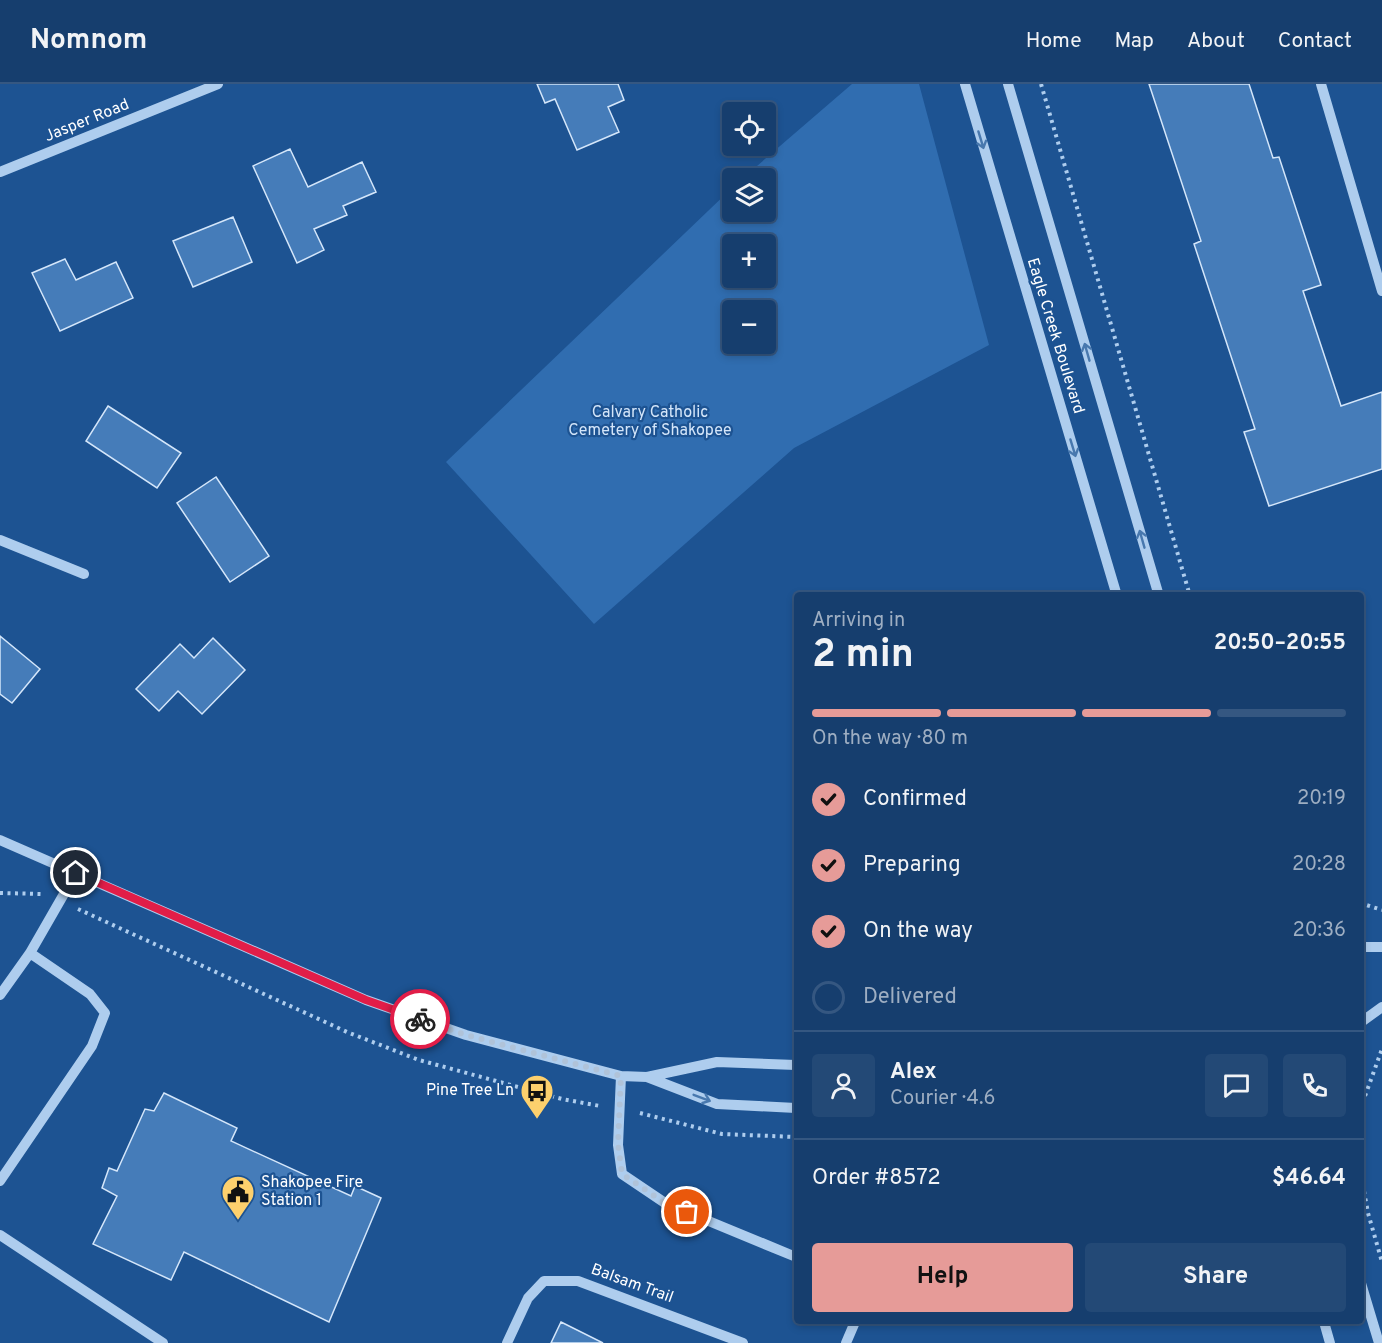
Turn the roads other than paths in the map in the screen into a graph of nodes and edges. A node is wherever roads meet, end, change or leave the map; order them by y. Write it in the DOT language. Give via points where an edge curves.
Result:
graph roads {
  1 [pos="218,84"];
  2 [pos="965,84"];
  3 [pos="1008,84"];
  4 [pos="1321,84"];
  5 [pos="0,172"];
  6 [pos="1382,291"];
  7 [pos="0,540"];
  8 [pos="84,574"];
  9 [pos="1116,592"];
  10 [pos="1158,592"];
  11 [pos="0,840"];
  12 [pos="76,873"];
  13 [pos="1364,947"];
  14 [pos="1382,947"];
  15 [pos="30,953"];
  16 [pos="0,995"];
  17 [pos="1382,1007"];
  18 [pos="1364,1020"];
  19 [pos="794,1065"];
  20 [pos="621,1076"];
  21 [pos="647,1077"];
  22 [pos="794,1108"];
  23 [pos="0,1181"];
  24 [pos="0,1235"];
  25 [pos="794,1256"];
  26 [pos="1364,1293"];
  27 [pos="854,1324"];
  28 [pos="1325,1324"];
  29 [pos="163,1343"];
  30 [pos="507,1343"];
  31 [pos="743,1343"];
  32 [pos="846,1343"];
  33 [pos="1330,1343"];
  34 [pos="1379,1343"];
  1 -- 5 [label="street, Jasper Road"];
  2 -- 9 [label="street, Eagle Creek Boulevard, one-way"];
  10 -- 3 [label="street, Eagle Creek Boulevard, one-way"];
  4 -- 6 [label="street"];
  7 -- 8 [label="street"];
  11 -- 12 [label="street"];
  12 -- 15 [label="street"];
  12 -- 20 [label="street" via="366,1000 466,1035"];
  13 -- 14 [label="street"];
  15 -- 16 [label="street"];
  15 -- 23 [label="street" via="90,994 105,1013 92,1046"];
  17 -- 18 [label="street"];
  19 -- 21 [label="street" via="717,1062"];
  20 -- 21 [label="street"];
  20 -- 25 [label="street" via="618,1144 622,1174 665,1203"];
  21 -- 22 [label="street, one-way" via="717,1104"];
  24 -- 29 [label="street"];
  26 -- 34 [label="street"];
  27 -- 32 [label="street"];
  28 -- 33 [label="street"];
  30 -- 31 [label="street, Balsam Trail" via="528,1298 544,1281 578,1281"];
}
